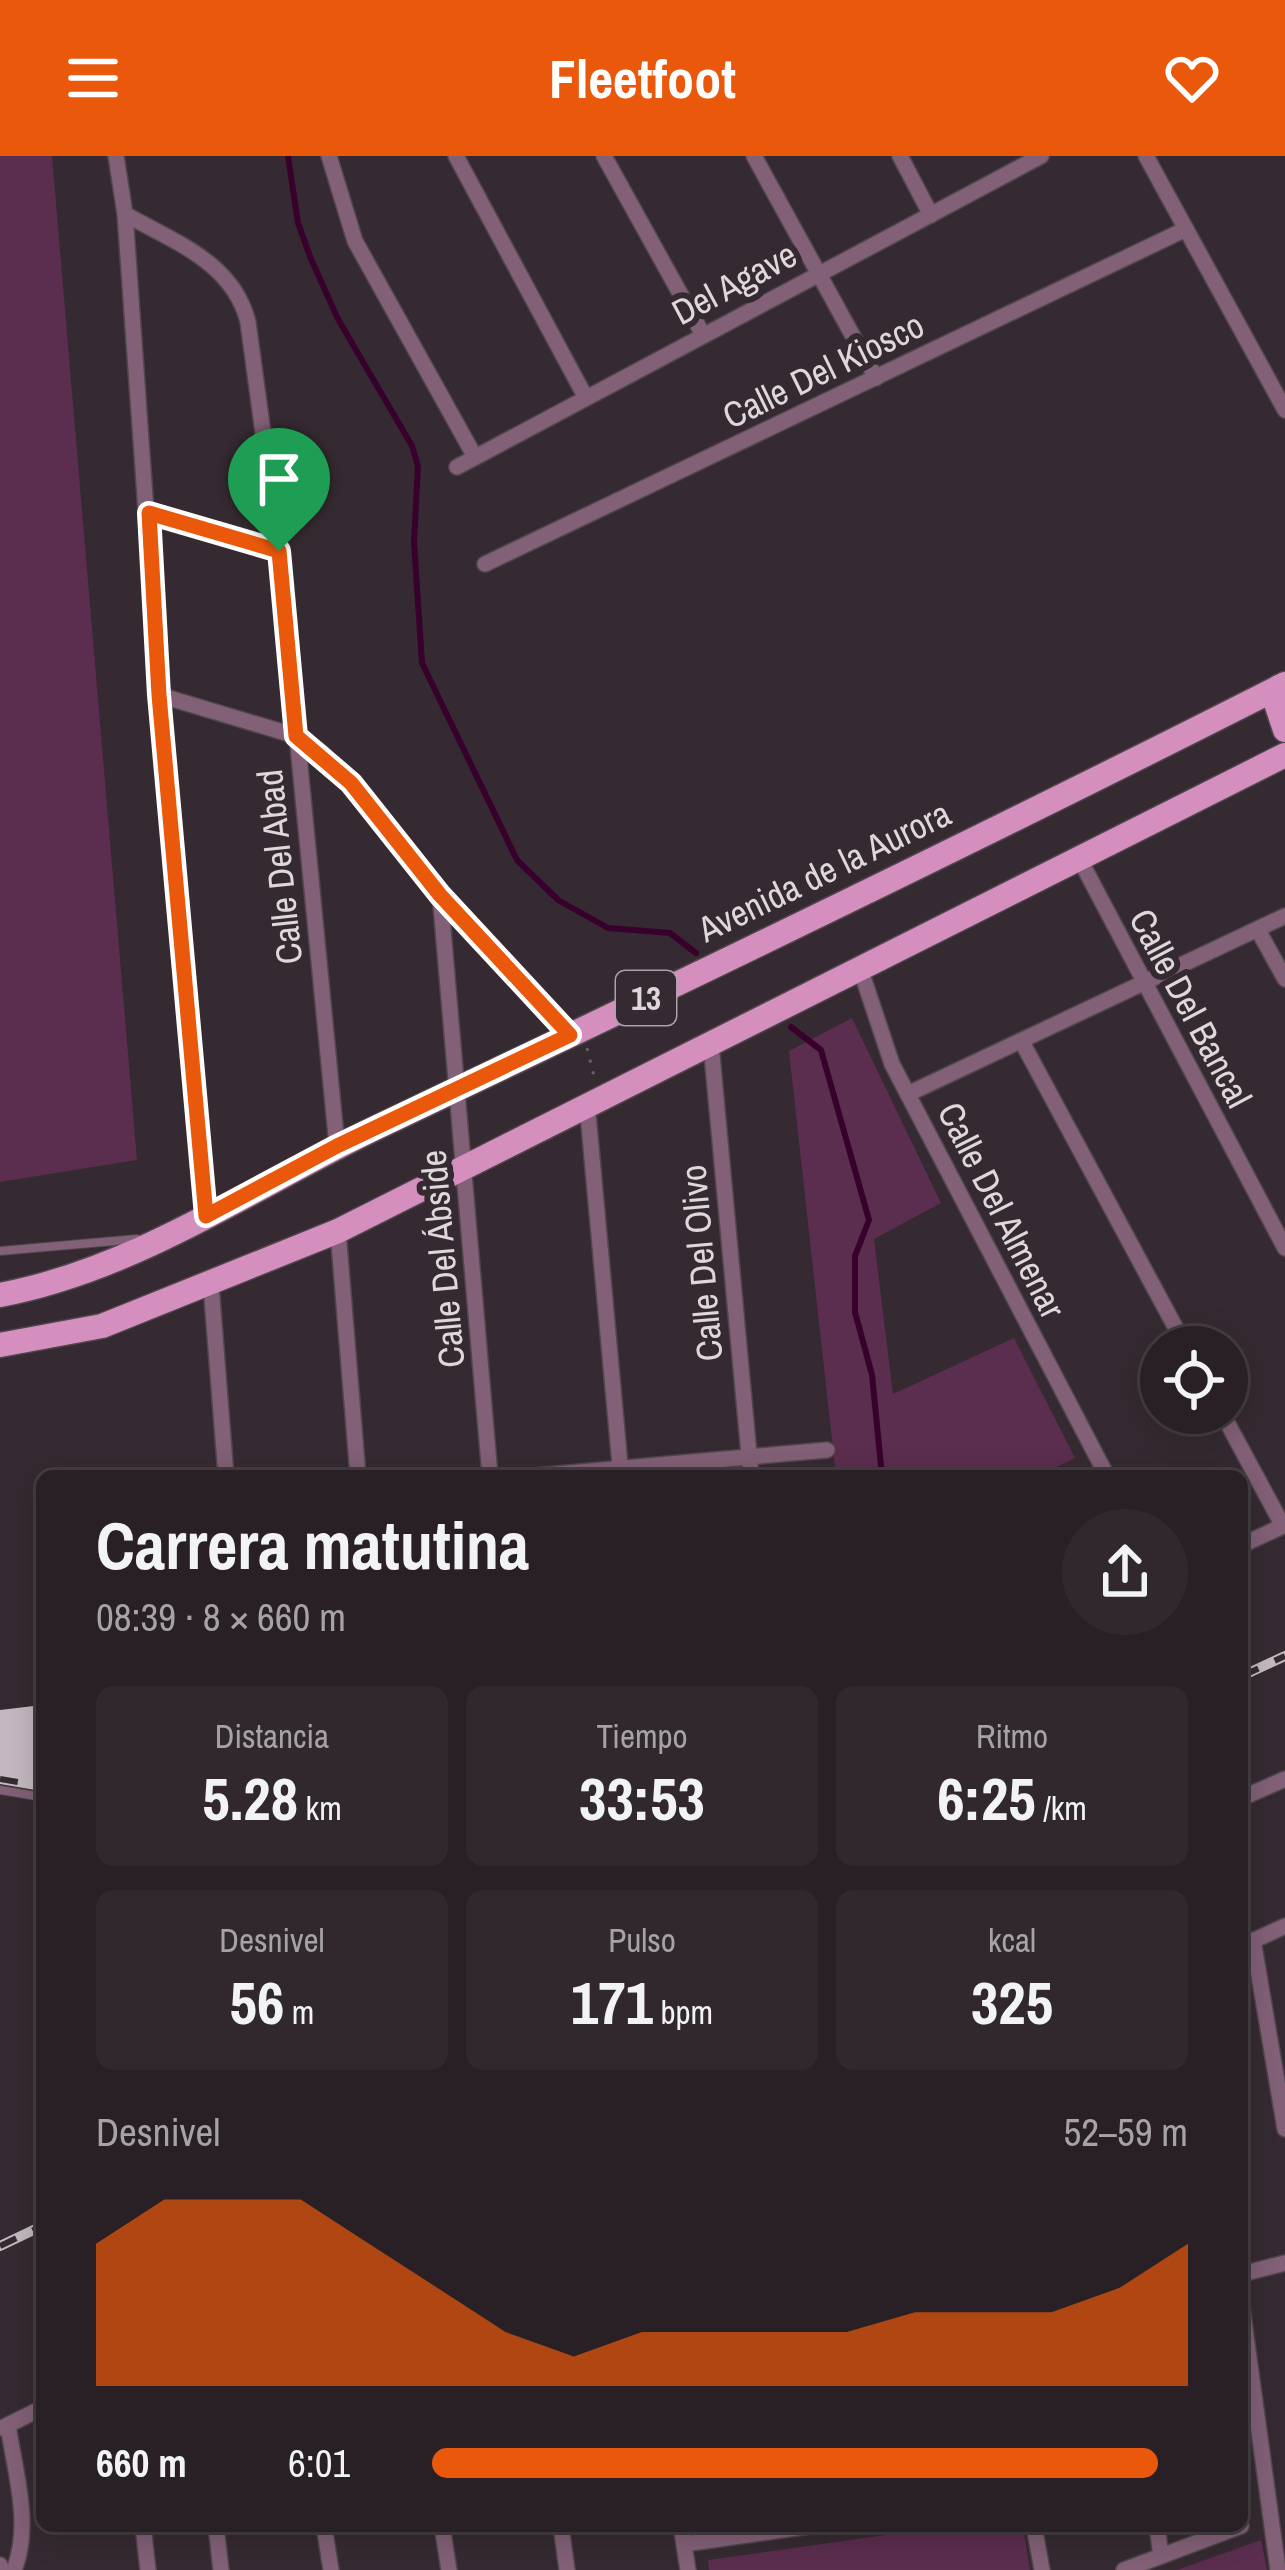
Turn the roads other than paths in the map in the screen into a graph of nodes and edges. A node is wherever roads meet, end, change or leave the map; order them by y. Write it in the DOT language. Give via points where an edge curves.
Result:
graph roads {
  1 [pos="116,156"];
  2 [pos="329,156"];
  3 [pos="456,156"];
  4 [pos="604,156"];
  5 [pos="754,156"];
  6 [pos="900,156"];
  7 [pos="1042,156"];
  8 [pos="1146,156"];
  9 [pos="125,214"];
  10 [pos="932,215"];
  11 [pos="1186,229"];
  12 [pos="819,273"];
  13 [pos="702,334"];
  14 [pos="876,378"];
  15 [pos="586,398"];
  16 [pos="1285,410"];
  17 [pos="475,457"];
  18 [pos="457,467"];
  19 [pos="149,513"];
  20 [pos="279,551"];
  21 [pos="485,564"];
  22 [pos="1282,685"];
  23 [pos="159,695"];
  24 [pos="1285,730"];
  25 [pos="296,736"];
  26 [pos="1285,755"];
  27 [pos="1079,858"];
  28 [pos="440,895"];
  29 [pos="1285,916"];
  30 [pos="1258,930"];
  31 [pos="859,965"];
  32 [pos="1285,979"];
  33 [pos="1143,983"];
  34 [pos="576,1032"];
  35 [pos="1022,1042"];
  36 [pos="711,1044"];
  37 [pos="456,1090"];
  38 [pos="910,1093"];
  39 [pos="593,1100"];
  40 [pos="337,1146"];
  41 [pos="466,1164"];
  42 [pos="206,1216"];
  43 [pos="338,1231"];
  44 [pos="162,1238"];
  45 [pos="1285,1248"];
  46 [pos="0,1251"];
  47 [pos="211,1285"];
  48 [pos="0,1294"];
  49 [pos="1175,1326"];
  50 [pos="0,1345"];
  51 [pos="1234,1434"];
  52 [pos="826,1450"];
  53 [pos="751,1467"];
  54 [pos="226,1470"];
  55 [pos="358,1470"];
  56 [pos="490,1470"];
  57 [pos="621,1470"];
  58 [pos="673,1470"];
  59 [pos="1104,1470"];
  60 [pos="1284,1525"];
  61 [pos="1248,1543"];
  62 [pos="1285,1779"];
  63 [pos="0,1790"];
  64 [pos="1248,1795"];
  65 [pos="36,1796"];
  66 [pos="1285,1925"];
  67 [pos="1248,1943"];
  68 [pos="1285,2128"];
  69 [pos="1285,2263"];
  70 [pos="1248,2272"];
  71 [pos="1248,2353"];
  72 [pos="36,2411"];
  73 [pos="4,2427"];
  74 [pos="1269,2516"];
  75 [pos="1248,2524"];
  76 [pos="144,2532"];
  77 [pos="217,2532"];
  78 [pos="325,2532"];
  79 [pos="443,2532"];
  80 [pos="561,2532"];
  81 [pos="682,2532"];
  82 [pos="764,2532"];
  83 [pos="1035,2532"];
  84 [pos="1158,2532"];
  85 [pos="1226,2532"];
  86 [pos="684,2544"];
  87 [pos="1161,2556"];
  88 [pos="14,2570"];
  89 [pos="148,2570"];
  90 [pos="220,2570"];
  91 [pos="331,2570"];
  92 [pos="448,2570"];
  93 [pos="567,2570"];
  94 [pos="688,2570"];
  95 [pos="1042,2570"];
  96 [pos="1124,2570"];
  97 [pos="1278,2570"];
  1 -- 9 [label="street"];
  2 -- 17 [label="street" via="363,257"];
  3 -- 15 [label="street"];
  4 -- 13 [label="street"];
  5 -- 12 [label="street"];
  6 -- 10 [label="street"];
  7 -- 10 [label="street, Del Agave"];
  8 -- 11 [label="street"];
  9 -- 19 [label="street"];
  9 -- 20 [label="street, Calle Del Abad" via="210,263 239,295"];
  10 -- 12 [label="street, Del Agave"];
  11 -- 14 [label="street, Calle Del Kiosco"];
  11 -- 16 [label="street"];
  12 -- 13 [label="street, Del Agave"];
  12 -- 14 [label="street"];
  13 -- 15 [label="street, Del Agave"];
  14 -- 21 [label="street, Calle Del Kiosco"];
  15 -- 17 [label="street, Del Agave"];
  17 -- 18 [label="street, Del Agave"];
  19 -- 20 [label="street"];
  19 -- 23 [label="street"];
  20 -- 25 [label="street, Calle Del Abad"];
  22 -- 24 [label="main road" via="1276,703"];
  22 -- 34 [label="main road, Avenida de la Aurora / 13"];
  23 -- 25 [label="street"];
  23 -- 42 [label="street"];
  25 -- 28 [label="street" via="351,783"];
  25 -- 40 [label="street, Calle Del Abad"];
  26 -- 27 [label="main road, 13"];
  27 -- 31 [label="main road, 13"];
  27 -- 33 [label="street, Calle Del Bancal"];
  28 -- 34 [label="street"];
  28 -- 37 [label="street, Calle Del Ábside"];
  29 -- 30 [label="street"];
  30 -- 32 [label="street"];
  30 -- 33 [label="street"];
  31 -- 36 [label="main road, 13"];
  31 -- 38 [label="street, Calle Del Almenar" via="885,1049"];
  33 -- 35 [label="street"];
  33 -- 45 [label="street, Calle Del Bancal"];
  34 -- 37 [label="main road, Avenida de la Aurora / 13"];
  35 -- 38 [label="street"];
  35 -- 49 [label="street"];
  36 -- 39 [label="main road, 13"];
  36 -- 53 [label="street, Calle Del Olivo"];
  37 -- 40 [label="main road, Avenida de la Aurora / 13"];
  37 -- 41 [label="street, Calle Del Ábside"];
  38 -- 59 [label="street, Calle Del Almenar"];
  39 -- 41 [label="main road, 13"];
  39 -- 57 [label="street"];
  40 -- 42 [label="main road, Avenida de la Aurora / 13"];
  41 -- 43 [label="main road, 13"];
  41 -- 56 [label="street, Calle Del Ábside"];
  42 -- 44 [label="main road, Avenida de la Aurora / 13"];
  43 -- 47 [label="main road, 13"];
  43 -- 55 [label="street"];
  44 -- 46 [label="lane"];
  44 -- 48 [label="main road, Avenida de la Aurora / 13" via="75,1275"];
  47 -- 50 [label="main road, 13" via="102,1326"];
  47 -- 54 [label="street"];
  51 -- 60 [label="street"];
  52 -- 53 [label="street"];
  53 -- 58 [label="street"];
  60 -- 61 [label="street"];
  62 -- 64 [label="street"];
  63 -- 65 [label="lane"];
  66 -- 67 [label="street"];
  67 -- 68 [label="street"];
  69 -- 70 [label="street"];
  71 -- 74 [label="street"];
  72 -- 73 [label="street"];
  73 -- 88 [label="street" via="22,2518"];
  74 -- 75 [label="street"];
  74 -- 97 [label="street"];
  76 -- 89 [label="street"];
  77 -- 90 [label="street"];
  78 -- 91 [label="street"];
  79 -- 92 [label="street"];
  80 -- 93 [label="street"];
  81 -- 86 [label="street"];
  82 -- 86 [label="street"];
  83 -- 95 [label="street"];
  84 -- 87 [label="street"];
  85 -- 87 [label="street"];
  86 -- 94 [label="street"];
  87 -- 96 [label="street"];
}
